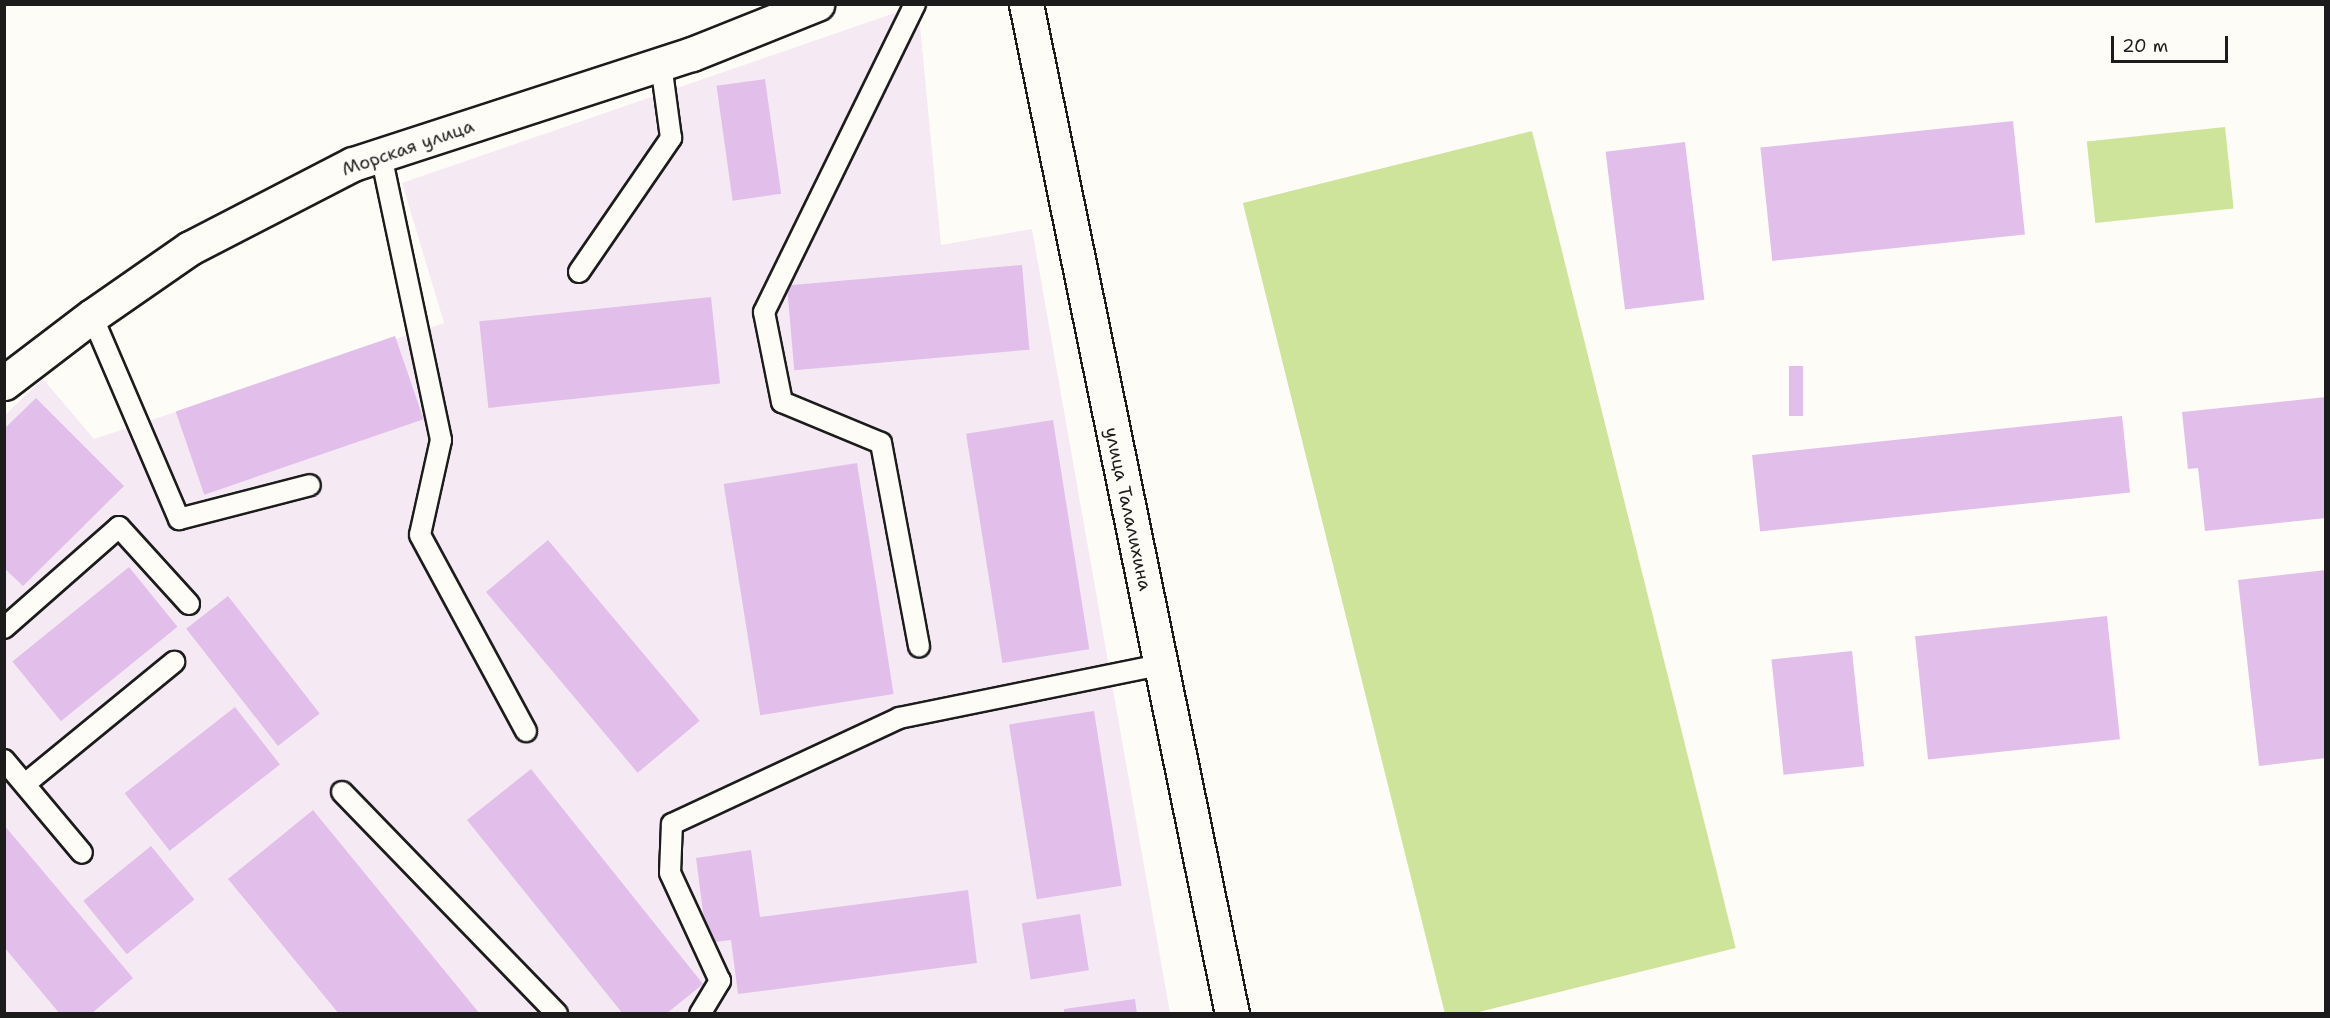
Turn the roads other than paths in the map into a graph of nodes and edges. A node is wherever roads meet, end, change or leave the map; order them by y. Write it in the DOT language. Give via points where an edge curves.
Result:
graph roads {
  1 [pos="817,4"];
  2 [pos="915,4"];
  3 [pos="1026,4"];
  4 [pos="661,64"];
  5 [pos="381,155"];
  6 [pos="579,272"];
  7 [pos="92,316"];
  8 [pos="4,383"];
  9 [pos="310,485"];
  10 [pos="189,604"];
  11 [pos="4,628"];
  12 [pos="920,646"];
  13 [pos="174,662"];
  14 [pos="1160,665"];
  15 [pos="526,731"];
  16 [pos="4,760"];
  17 [pos="25,784"];
  18 [pos="342,792"];
  19 [pos="82,853"];
  20 [pos="557,1014"];
  21 [pos="700,1014"];
  22 [pos="1232,1014"];
  1 -- 4 [label="street, Морская улица"];
  2 -- 12 [label="lane" via="764,312 782,402 880,443"];
  3 -- 14 [label="street, улица Талалихина"];
  4 -- 5 [label="street, Морская улица"];
  4 -- 6 [label="lane" via="671,138"];
  5 -- 7 [label="street, Морская улица" via="353,164 190,248"];
  5 -- 15 [label="lane" via="441,440 420,535"];
  7 -- 8 [label="street, Морская улица"];
  7 -- 9 [label="lane" via="180,519"];
  10 -- 11 [label="lane" via="119,527"];
  13 -- 17 [label="lane"];
  14 -- 21 [label="lane" via="899,718 672,824 670,873 720,981"];
  14 -- 22 [label="street, улица Талалихина"];
  16 -- 17 [label="lane"];
  17 -- 19 [label="lane"];
  18 -- 20 [label="lane"];
}
